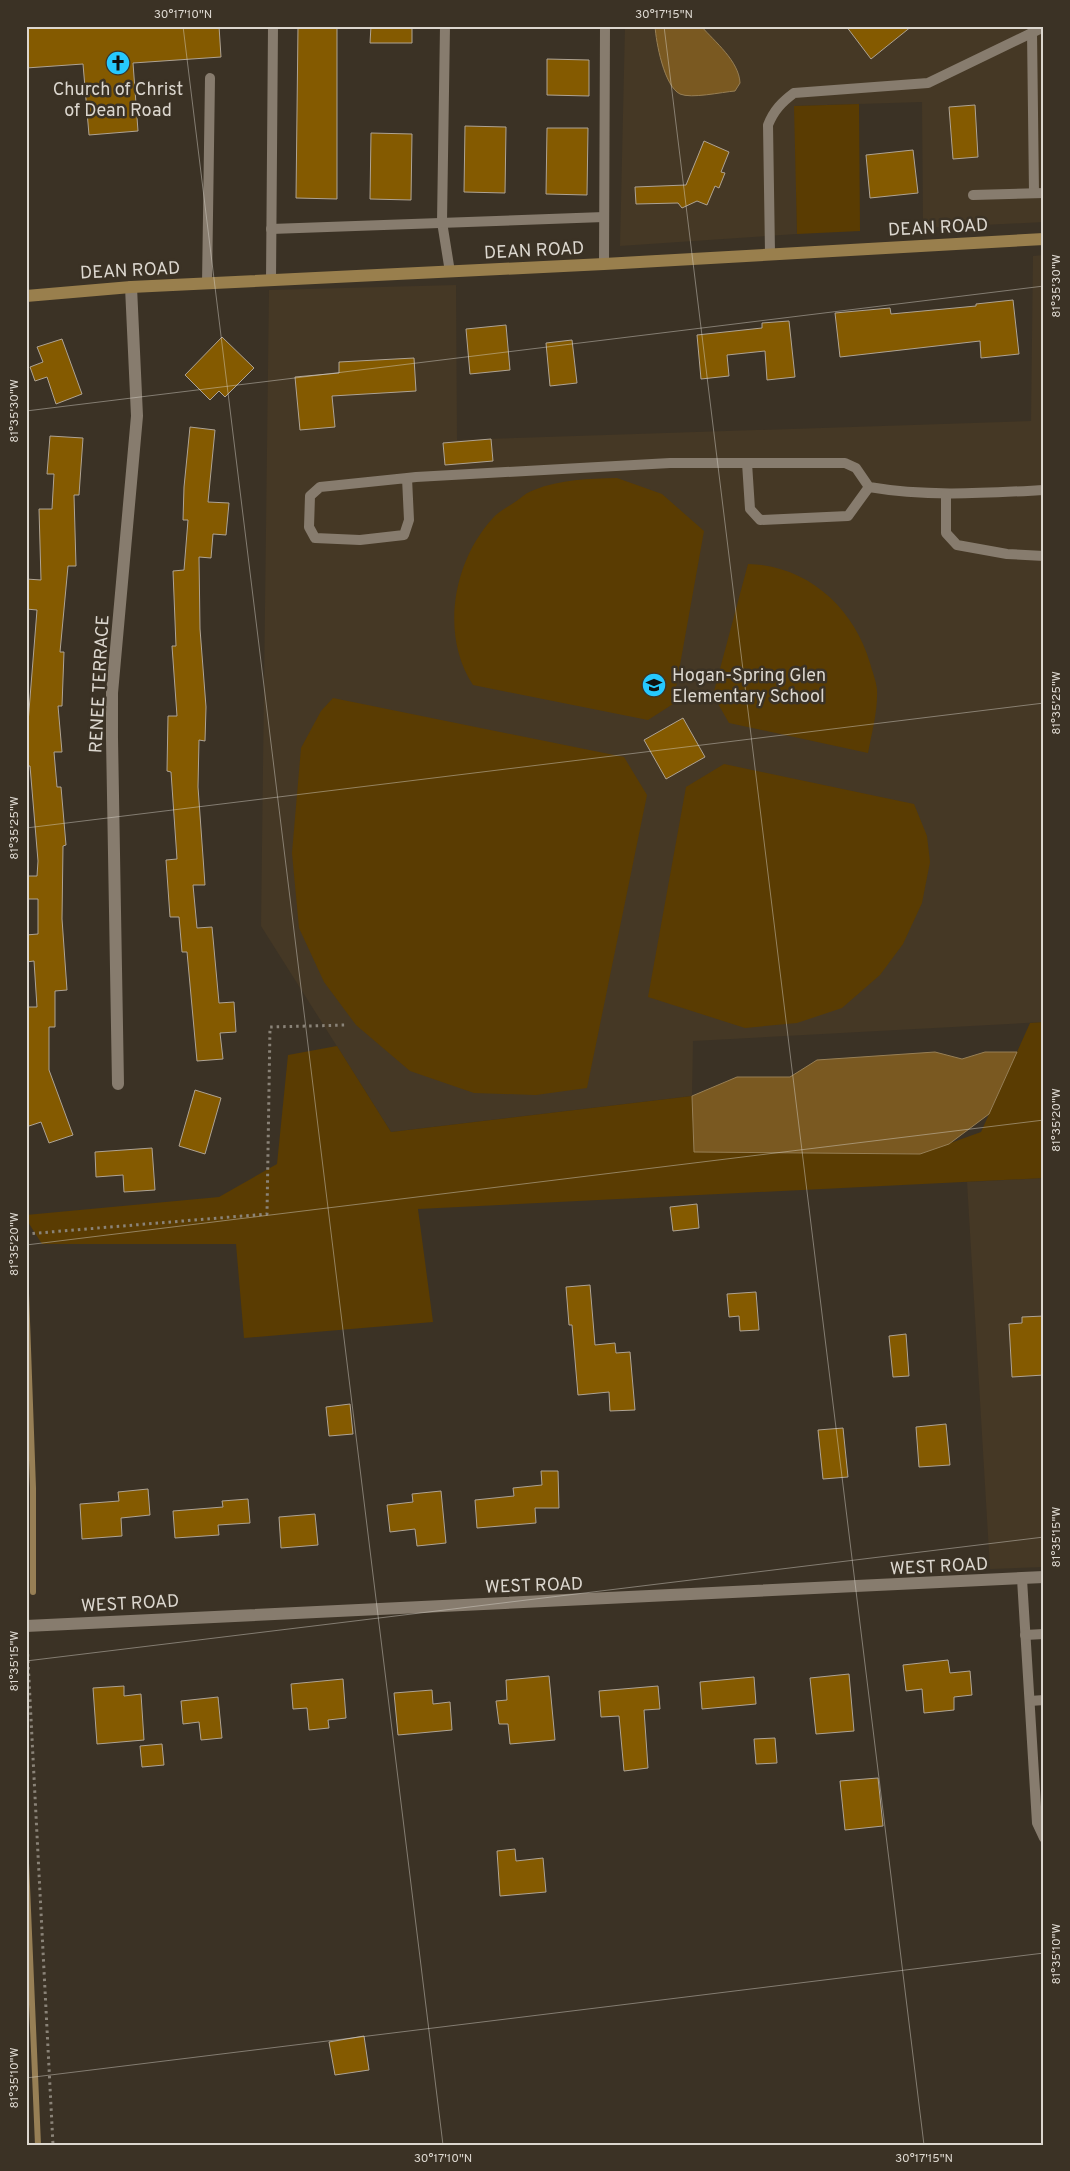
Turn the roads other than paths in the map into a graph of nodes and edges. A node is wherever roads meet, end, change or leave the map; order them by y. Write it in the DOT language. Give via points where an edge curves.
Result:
graph roads {
  1 [pos="273,26"];
  2 [pos="445,26"];
  3 [pos="605,26"];
  4 [pos="1044,27"];
  5 [pos="1032,32"];
  6 [pos="210,78"];
  7 [pos="1039,193"];
  8 [pos="973,194"];
  9 [pos="604,217"];
  10 [pos="442,222"];
  11 [pos="271,229"];
  12 [pos="1044,239"];
  13 [pos="770,254"];
  14 [pos="604,264"];
  15 [pos="450,272"];
  16 [pos="271,281"];
  17 [pos="207,284"];
  18 [pos="131,287"];
  19 [pos="26,296"];
  20 [pos="747,463"];
  21 [pos="406,478"];
  22 [pos="869,487"];
  23 [pos="1044,490"];
  24 [pos="946,494"];
  25 [pos="1044,556"];
  26 [pos="118,1084"];
  27 [pos="1044,1578"];
  28 [pos="1022,1579"];
  29 [pos="26,1626"];
  30 [pos="1025,1634"];
  31 [pos="1044,1634"];
  32 [pos="1030,1700"];
  33 [pos="1044,1700"];
  34 [pos="1044,1838"];
  1 -- 11 [label="lane"];
  2 -- 10 [label="lane"];
  3 -- 9 [label="lane"];
  4 -- 5 [label="lane"];
  5 -- 7 [label="lane"];
  5 -- 13 [label="lane" via="928,83 794,93 781,103 768,125"];
  6 -- 17 [label="lane"];
  7 -- 8 [label="lane"];
  9 -- 10 [label="lane"];
  9 -- 14 [label="lane"];
  10 -- 11 [label="lane"];
  10 -- 15 [label="lane"];
  11 -- 16 [label="lane"];
  12 -- 13 [label="main road, DEAN ROAD"];
  13 -- 14 [label="main road, DEAN ROAD"];
  14 -- 15 [label="main road, DEAN ROAD"];
  15 -- 16 [label="main road, DEAN ROAD"];
  16 -- 17 [label="main road, DEAN ROAD"];
  17 -- 18 [label="main road, DEAN ROAD"];
  18 -- 19 [label="main road, DEAN ROAD"];
  18 -- 26 [label="street, RENEE TERRACE" via="137,416 112,692"];
  20 -- 21 [label="lane" via="660,463"];
  20 -- 22 [label="lane" via="844,463 856,468"];
  20 -- 22 [label="lane" via="750,509 760,520 848,516"];
  21 -- 21 [label="lane" via="320,487 310,496 310,527 315,538 360,540 404,535 409,520"];
  22 -- 24 [label="lane"];
  23 -- 24 [label="lane"];
  24 -- 25 [label="lane" via="946,533 957,545 1006,554"];
  27 -- 28 [label="street, WEST ROAD"];
  28 -- 29 [label="street, WEST ROAD"];
  28 -- 30 [label="lane"];
  30 -- 31 [label="lane"];
  30 -- 32 [label="lane"];
  32 -- 33 [label="lane"];
  32 -- 34 [label="lane" via="1037,1823"];
}
